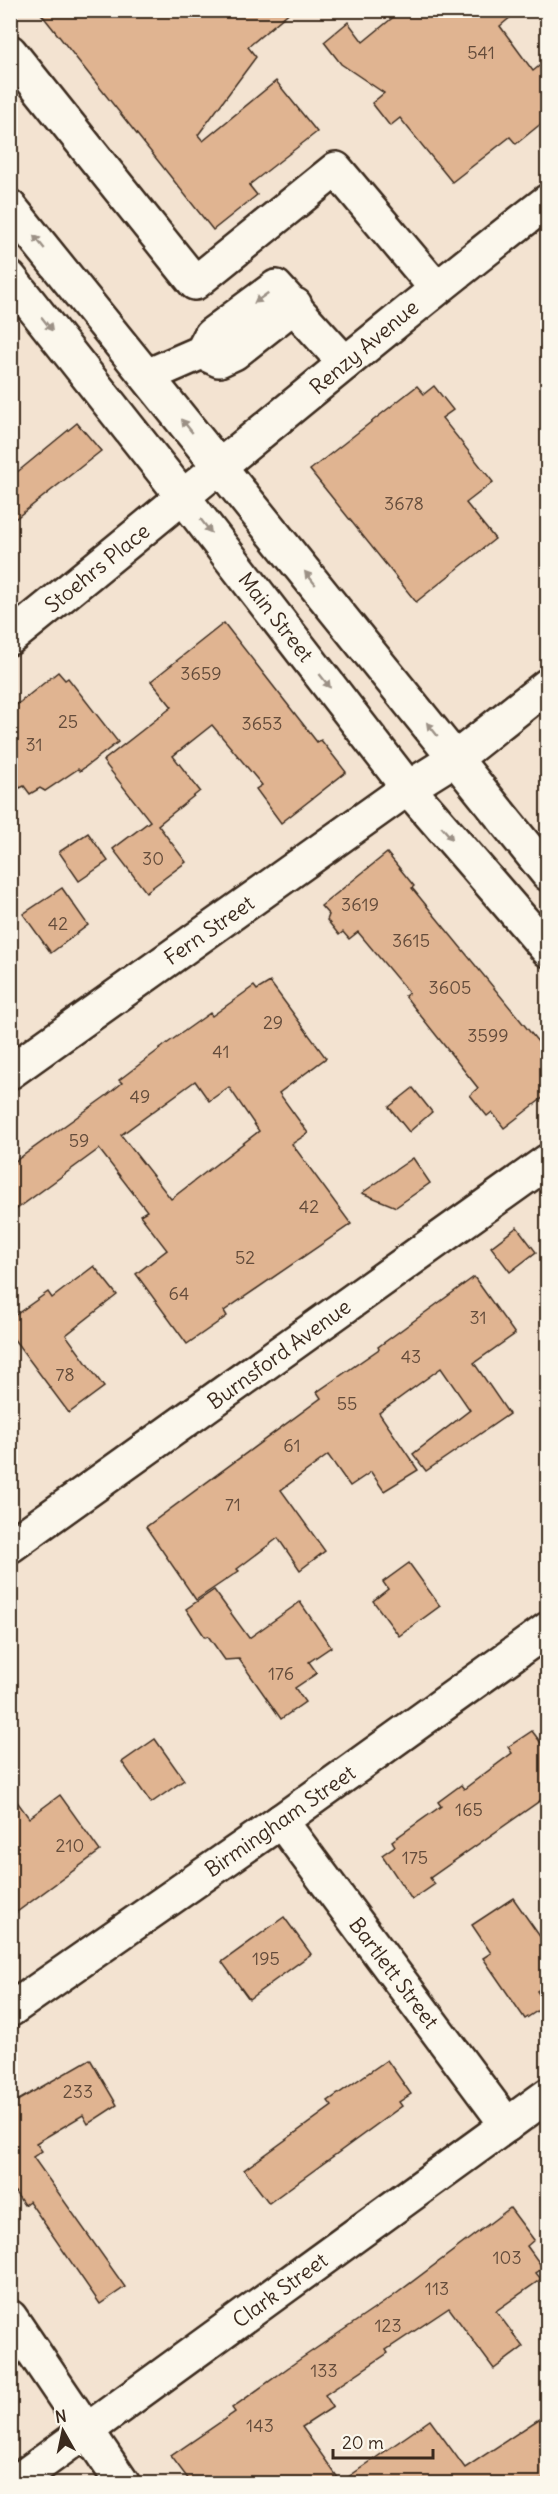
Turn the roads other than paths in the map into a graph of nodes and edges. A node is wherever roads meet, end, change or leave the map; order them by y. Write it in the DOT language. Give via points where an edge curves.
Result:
graph roads {
  1 [pos="10,52"];
  2 [pos="548,201"];
  3 [pos="10,207"];
  4 [pos="10,278"];
  5 [pos="436,288"];
  6 [pos="345,363"];
  7 [pos="147,376"];
  8 [pos="221,468"];
  9 [pos="184,498"];
  10 [pos="10,638"];
  11 [pos="548,686"];
  12 [pos="456,758"];
  13 [pos="408,788"];
  14 [pos="548,874"];
  15 [pos="548,950"];
  16 [pos="10,1072"];
  17 [pos="548,1161"];
  18 [pos="10,1546"];
  19 [pos="548,1629"];
  20 [pos="281,1821"];
  21 [pos="10,2010"];
  22 [pos="548,2096"];
  23 [pos="507,2125"];
  24 [pos="10,2317"];
  25 [pos="87,2430"];
  26 [pos="13,2484"];
  27 [pos="123,2484"];
  1 -- 5 [label="street" via="195,283 336,169"];
  2 -- 5 [label="street, Renzy Avenue"];
  7 -- 3 [label="street, one-way"];
  4 -- 9 [label="street, Main Street, one-way"];
  5 -- 6 [label="street, Renzy Avenue"];
  6 -- 7 [label="street, one-way" via="276,287 211,335 202,352"];
  6 -- 8 [label="street, Renzy Avenue"];
  8 -- 7 [label="street, one-way"];
  8 -- 9 [label="street, Renzy Avenue"];
  12 -- 8 [label="street, one-way"];
  9 -- 10 [label="street, Stoehrs Place"];
  9 -- 13 [label="street, Main Street, one-way"];
  11 -- 12 [label="street, Fern Street"];
  12 -- 13 [label="street, Fern Street"];
  12 -- 14 [label="street"];
  13 -- 15 [label="street, Main Street, one-way"];
  13 -- 16 [label="street, Fern Street"];
  17 -- 18 [label="street, Burnsford Avenue"];
  19 -- 20 [label="street, Birmingham Street"];
  20 -- 21 [label="street, Birmingham Street"];
  20 -- 23 [label="street, Bartlett Street"];
  22 -- 23 [label="street, Clark Street"];
  23 -- 25 [label="street, Clark Street"];
  24 -- 25 [label="street"];
  25 -- 26 [label="street, Clark Street"];
  25 -- 27 [label="street"];
}
